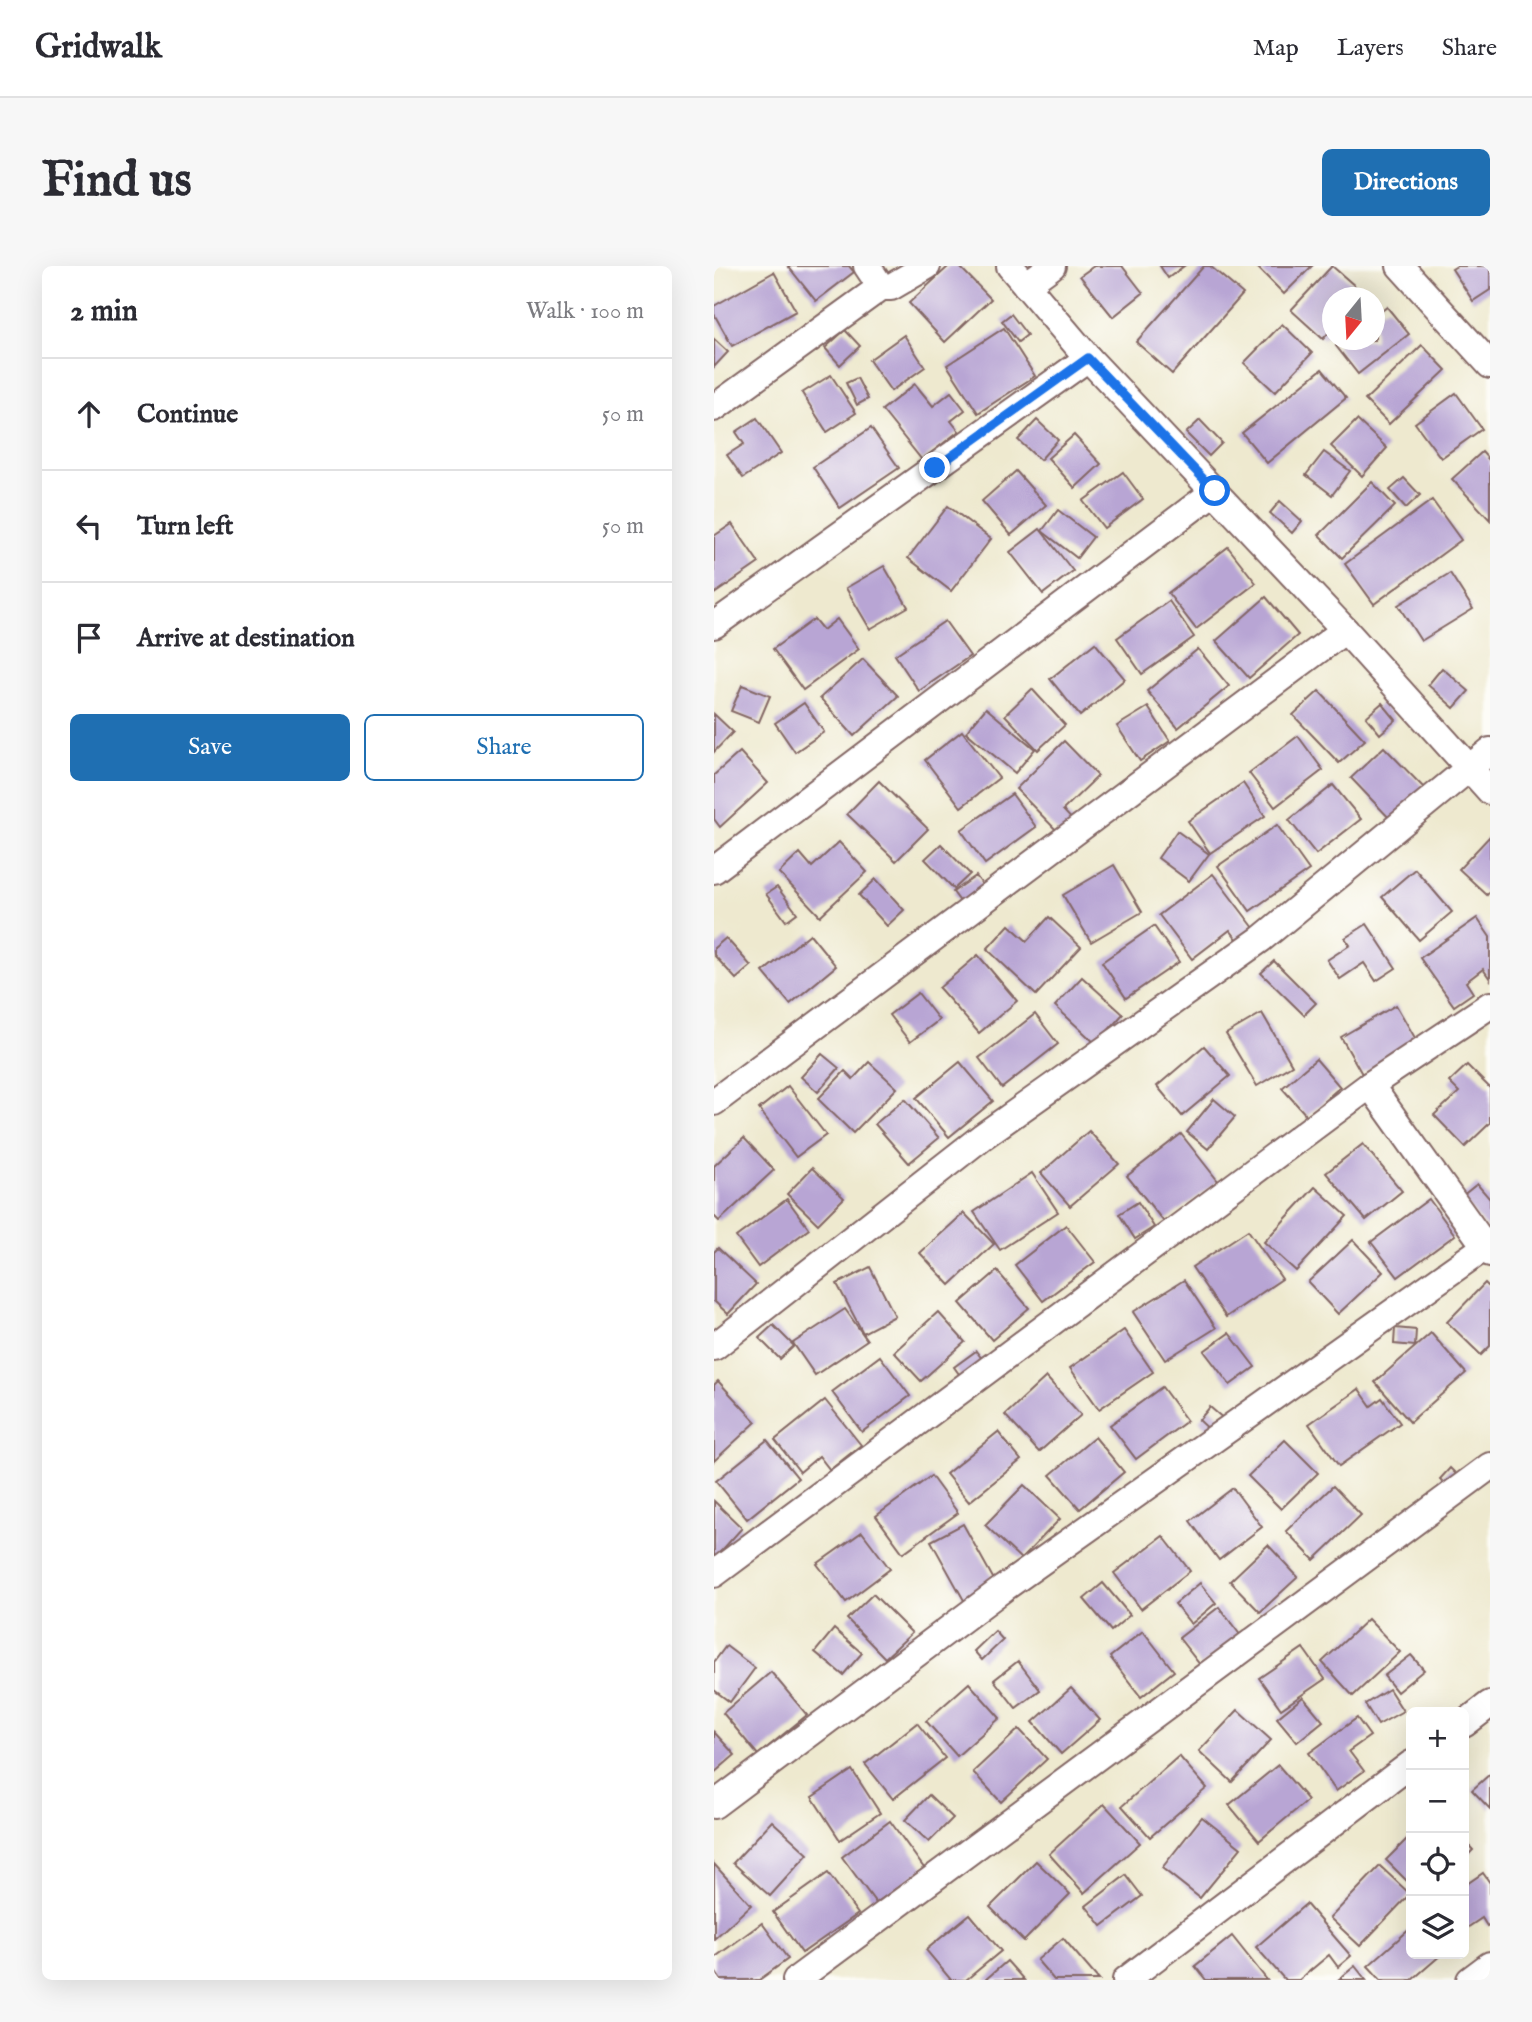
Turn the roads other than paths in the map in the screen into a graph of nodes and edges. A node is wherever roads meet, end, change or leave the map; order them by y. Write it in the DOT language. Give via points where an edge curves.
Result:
graph roads {
  1 [pos="927,266"];
  2 [pos="1052,266"];
  3 [pos="1400,266"];
  4 [pos="1018,276"];
  5 [pos="874,277"];
  6 [pos="1088,358"];
  7 [pos="1490,365"];
  8 [pos="714,408"];
  9 [pos="1215,491"];
  10 [pos="714,625"];
  11 [pos="1345,630"];
  12 [pos="1490,751"];
  13 [pos="1469,769"];
  14 [pos="1490,791"];
  15 [pos="714,870"];
  16 [pos="1490,1004"];
  17 [pos="1370,1085"];
  18 [pos="714,1102"];
  19 [pos="1488,1250"];
  20 [pos="714,1346"];
  21 [pos="1490,1466"];
  22 [pos="714,1574"];
  23 [pos="1490,1704"];
  24 [pos="1469,1720"];
  25 [pos="1406,1768"];
  26 [pos="714,1805"];
  27 [pos="1490,1965"];
  28 [pos="796,1980"];
  29 [pos="1126,1980"];
  30 [pos="1469,1980"];
  1 -- 5 [label="street" via="891,287"];
  2 -- 4 [label="street"];
  3 -- 7 [label="street"];
  4 -- 6 [label="street"];
  5 -- 8 [label="street"];
  6 -- 9 [label="street"];
  6 -- 10 [label="street"];
  9 -- 11 [label="street"];
  9 -- 15 [label="street"];
  11 -- 13 [label="street"];
  11 -- 18 [label="street"];
  12 -- 13 [label="street"];
  13 -- 14 [label="street"];
  13 -- 20 [label="street" via="1261,939 983,1136"];
  16 -- 17 [label="street"];
  17 -- 19 [label="street"];
  17 -- 22 [label="street"];
  19 -- 26 [label="street" via="1004,1588"];
  21 -- 28 [label="street"];
  23 -- 24 [label="street"];
  25 -- 29 [label="street"];
  27 -- 30 [label="street"];
}
